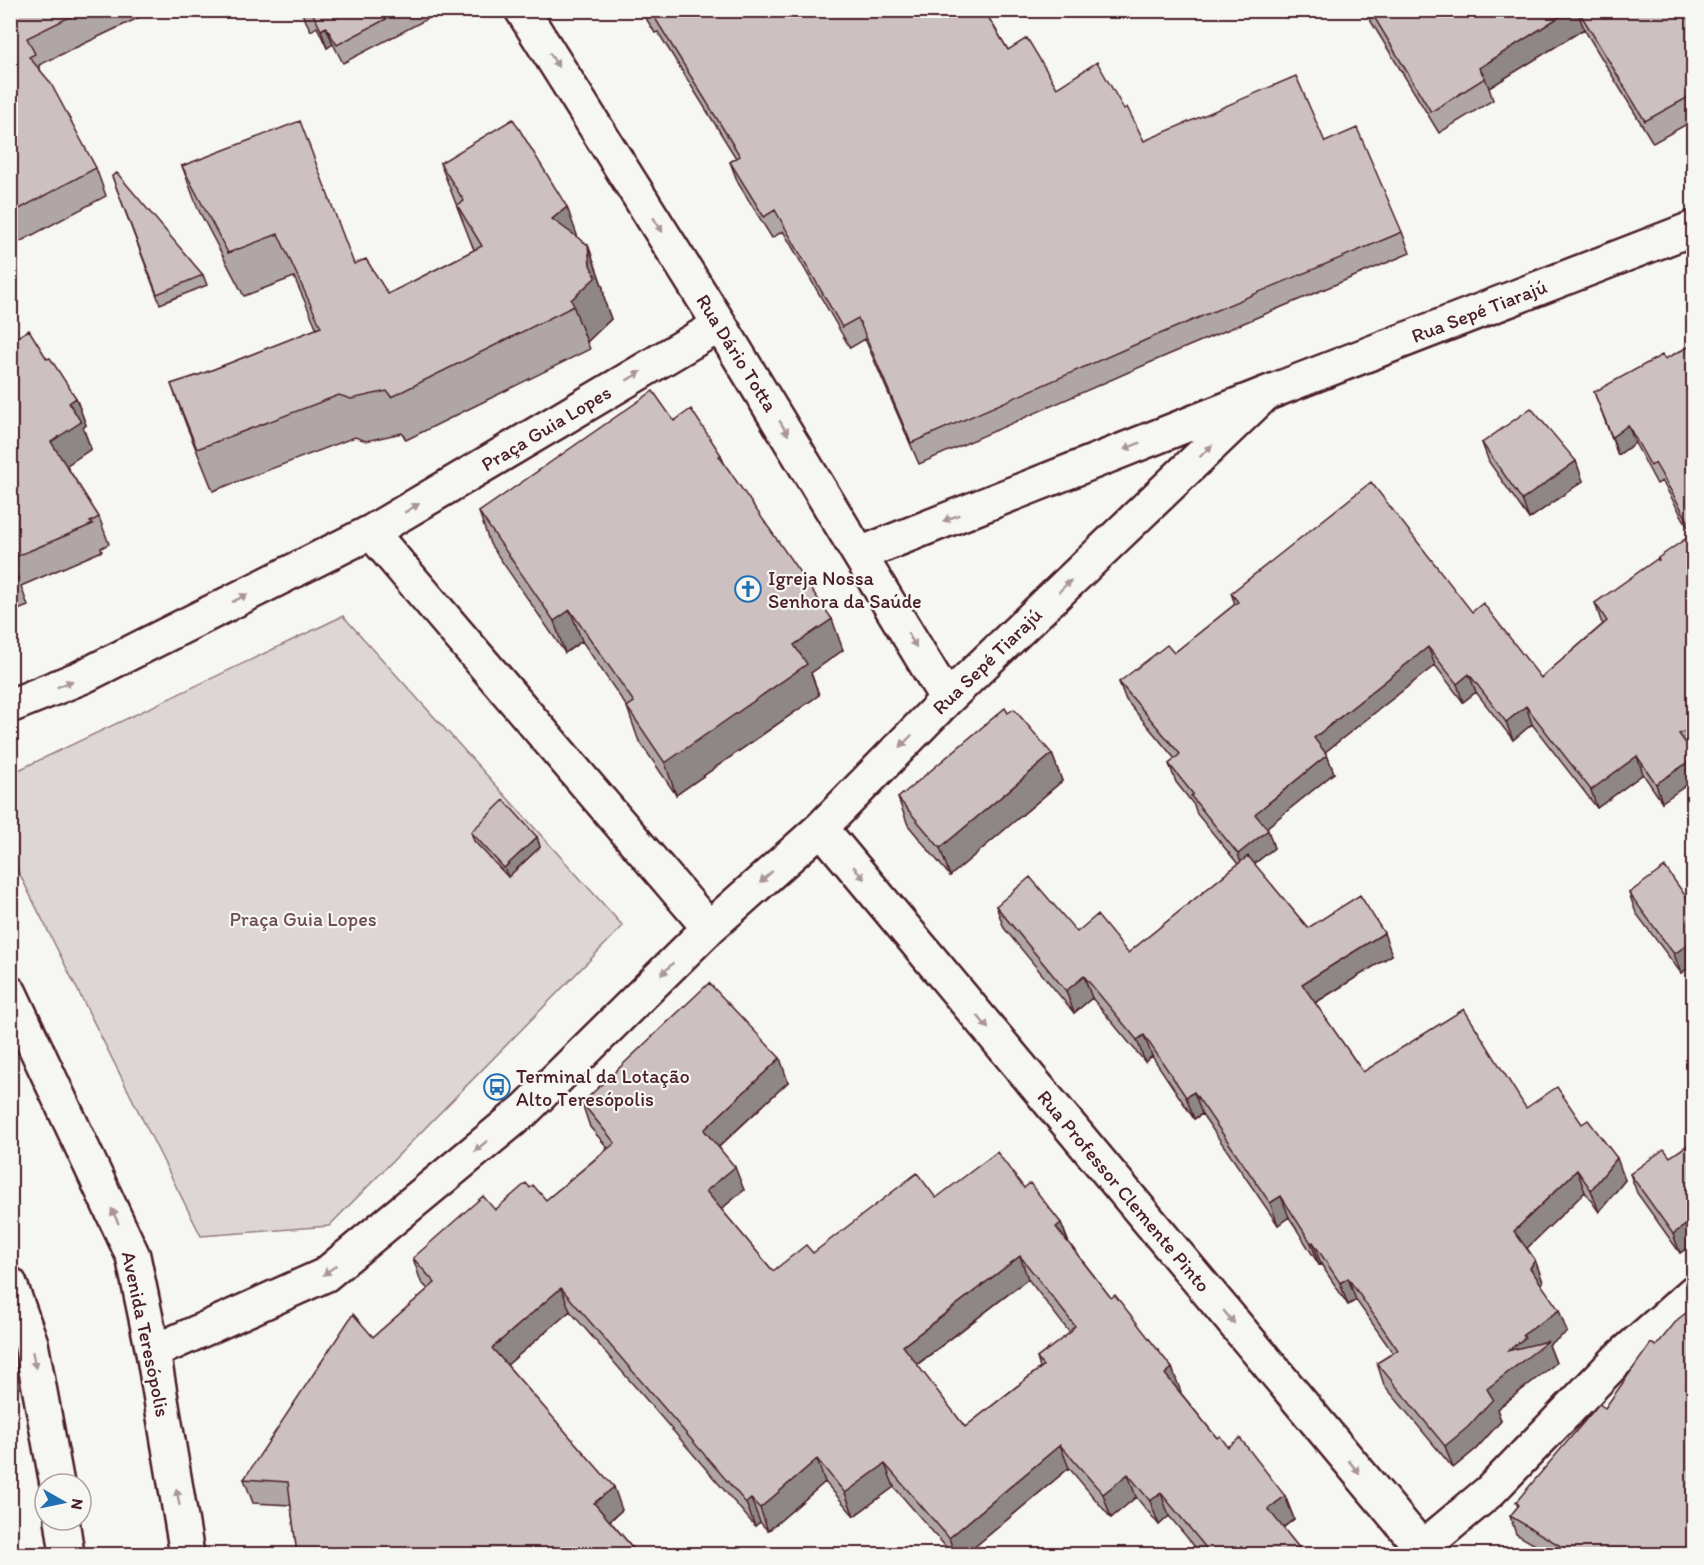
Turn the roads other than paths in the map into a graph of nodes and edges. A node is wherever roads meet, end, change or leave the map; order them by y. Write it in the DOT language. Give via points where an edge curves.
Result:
graph roads {
  1 [pos="522,10"];
  2 [pos="1694,228"];
  3 [pos="720,324"];
  4 [pos="1265,394"];
  5 [pos="371,532"];
  6 [pos="860,554"];
  7 [pos="947,699"];
  8 [pos="10,706"];
  9 [pos="821,828"];
  10 [pos="709,928"];
  11 [pos="10,993"];
  12 [pos="10,1284"];
  13 [pos="1694,1292"];
  14 [pos="153,1352"];
  15 [pos="55,1472"];
  16 [pos="64,1532"];
  17 [pos="1424,1551"];
  18 [pos="67,1554"];
  19 [pos="188,1554"];
  1 -- 3 [label="street, Rua Dário Totta, one-way"];
  2 -- 4 [label="street, Rua Sepé Tiarajú"];
  5 -- 3 [label="street, Praça Guia Lopes, one-way"];
  3 -- 6 [label="street, Rua Dário Totta, one-way"];
  4 -- 6 [label="street, Rua Sepé Tiarajú, one-way"];
  7 -- 4 [label="street, Rua Sepé Tiarajú, one-way"];
  8 -- 5 [label="street, Praça Guia Lopes, one-way" via="82,677"];
  5 -- 10 [label="street"];
  6 -- 7 [label="street, Rua Dário Totta, one-way"];
  7 -- 9 [label="street, Rua Sepé Tiarajú, one-way"];
  9 -- 10 [label="street, Rua Sepé Tiarajú, one-way"];
  9 -- 17 [label="street, Rua Professor Clemente Pinto, one-way"];
  10 -- 14 [label="street, one-way" via="526,1109 325,1275"];
  14 -- 11 [label="street, Avenida Teresópolis, one-way" via="134,1256"];
  12 -- 15 [label="street, one-way" via="31,1343"];
  13 -- 17 [label="street" via="1616,1361 1490,1491"];
  19 -- 14 [label="street, Avenida Teresópolis, one-way"];
  16 -- 18 [label="street"];
}
